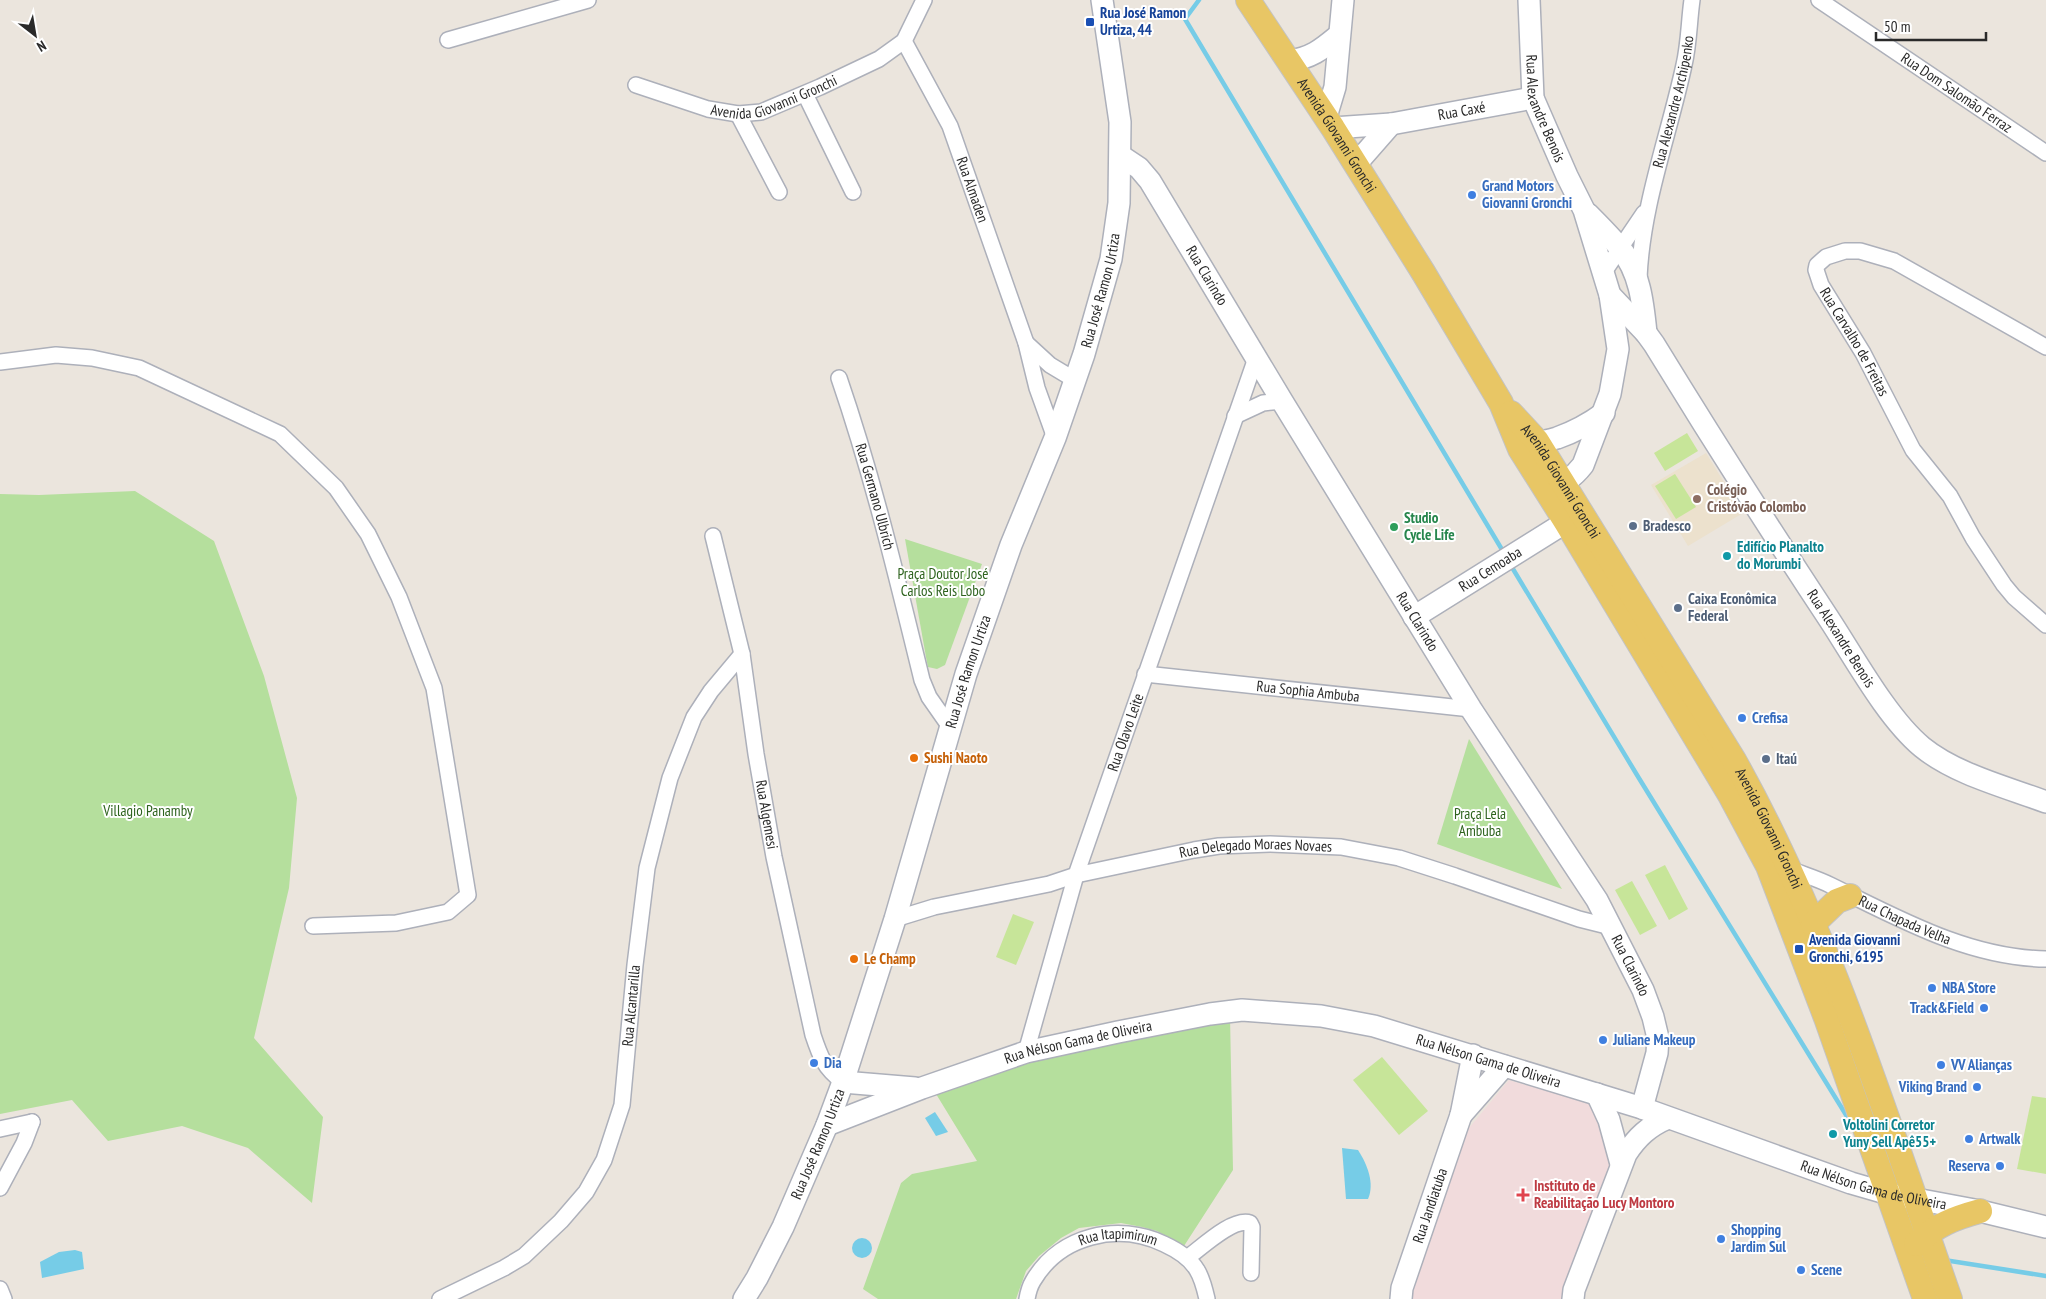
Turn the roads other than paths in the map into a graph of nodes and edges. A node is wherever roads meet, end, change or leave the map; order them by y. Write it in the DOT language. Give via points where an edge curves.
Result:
graph roads {
  1 [pos="588,0"];
  2 [pos="924,0"];
  3 [pos="1102,0"];
  4 [pos="1248,0"];
  5 [pos="1343,0"];
  6 [pos="1528,0"];
  7 [pos="1692,0"];
  8 [pos="1819,0"];
  9 [pos="1339,35"];
  10 [pos="448,40"];
  11 [pos="904,41"];
  12 [pos="1289,61"];
  13 [pos="636,85"];
  14 [pos="805,94"];
  15 [pos="1532,98"];
  16 [pos="738,114"];
  17 [pos="1329,122"];
  18 [pos="1391,124"];
  19 [pos="2046,153"];
  20 [pos="1121,156"];
  21 [pos="1356,164"];
  22 [pos="779,192"];
  23 [pos="854,192"];
  24 [pos="1651,203"];
  25 [pos="1584,210"];
  26 [pos="1621,249"];
  27 [pos="1604,272"];
  28 [pos="1610,295"];
  29 [pos="1641,310"];
  30 [pos="1026,343"];
  31 [pos="2046,347"];
  32 [pos="1618,349"];
  33 [pos="1256,358"];
  34 [pos="0,362"];
  35 [pos="839,378"];
  36 [pos="1075,380"];
  37 [pos="1282,401"];
  38 [pos="1604,413"];
  39 [pos="1235,416"];
  40 [pos="1056,438"];
  41 [pos="1528,445"];
  42 [pos="1551,482"];
  43 [pos="1566,522"];
  44 [pos="713,536"];
  45 [pos="1414,617"];
  46 [pos="2046,625"];
  47 [pos="742,654"];
  48 [pos="1145,674"];
  49 [pos="1471,709"];
  50 [pos="950,727"];
  51 [pos="2046,802"];
  52 [pos="1779,868"];
  53 [pos="1076,875"];
  54 [pos="1850,896"];
  55 [pos="895,919"];
  56 [pos="1813,924"];
  57 [pos="313,926"];
  58 [pos="1611,928"];
  59 [pos="2046,958"];
  60 [pos="1026,1052"];
  61 [pos="1473,1056"];
  62 [pos="1504,1066"];
  63 [pos="844,1082"];
  64 [pos="922,1088"];
  65 [pos="1597,1094"];
  66 [pos="1642,1108"];
  67 [pos="1461,1115"];
  68 [pos="1668,1118"];
  69 [pos="827,1125"];
  70 [pos="0,1129"];
  71 [pos="1621,1164"];
  72 [pos="0,1188"];
  73 [pos="1889,1194"];
  74 [pos="1917,1200"];
  75 [pos="1980,1211"];
  76 [pos="2046,1227"];
  77 [pos="1927,1234"];
  78 [pos="1908,1253"];
  79 [pos="1187,1258"];
  80 [pos="1251,1272"];
  81 [pos="0,1289"];
  82 [pos="4,1299"];
  83 [pos="440,1299"];
  84 [pos="744,1299"];
  85 [pos="1027,1299"];
  86 [pos="1208,1299"];
  87 [pos="1401,1299"];
  88 [pos="1573,1299"];
  89 [pos="1925,1299"];
  90 [pos="1950,1299"];
  1 -- 10 [label="street"];
  2 -- 11 [label="street"];
  3 -- 20 [label="street, Rua José Ramon Urtiza" via="1120,122"];
  4 -- 12 [label="main road, Avenida Giovanni Gronchi"];
  5 -- 9 [label="street"];
  6 -- 15 [label="street, Rua Alexandre Benois"];
  7 -- 24 [label="street, Rua Alexandre Archipenko" via="1684,64"];
  8 -- 19 [label="street, Rua Dom Salomão Ferraz"];
  9 -- 12 [label="street" via="1305,59"];
  9 -- 17 [label="street"];
  11 -- 14 [label="street, Avenida Giovanni Gronchi" via="879,59"];
  11 -- 30 [label="street, Rua Almaden" via="950,126"];
  12 -- 17 [label="main road, Avenida Giovanni Gronchi"];
  13 -- 16 [label="street, Avenida Giovanni Gronchi" via="708,109"];
  14 -- 16 [label="street, Avenida Giovanni Gronchi" via="761,112"];
  14 -- 23 [label="street"];
  15 -- 18 [label="street, Rua Caxé"];
  15 -- 25 [label="street, Rua Alexandre Benois"];
  16 -- 22 [label="street"];
  17 -- 18 [label="street, Rua Caxé"];
  17 -- 21 [label="main road, Avenida Giovanni Gronchi"];
  18 -- 21 [label="street"];
  20 -- 33 [label="street, Rua Clarindo" via="1139,168 1150,181"];
  20 -- 36 [label="street, Rua José Ramon Urtiza" via="1119,203 1111,259"];
  21 -- 41 [label="main road, Avenida Giovanni Gronchi"];
  24 -- 26 [label="street, Rua Alexandre Archipenko"];
  24 -- 29 [label="street, Rua Alexandre Archipenko" via="1640,245"];
  25 -- 26 [label="street, Rua Alexandre Benois"];
  25 -- 27 [label="street, Rua Alexandre Benois"];
  26 -- 27 [label="street, Rua Alexandre Archipenko"];
  26 -- 29 [label="street, Rua Alexandre Benois"];
  27 -- 28 [label="street, Rua Alexandre Benois"];
  28 -- 29 [label="street, Rua Alexandre Benois"];
  28 -- 32 [label="street, Rua Alexandre Archipenko"];
  29 -- 32 [label="street, Rua Alexandre Archipenko"];
  29 -- 51 [label="street, Rua Alexandre Benois" via="1716,446 1863,672 1910,736 1949,764"];
  30 -- 36 [label="street, Rua Almaden" via="1050,365"];
  30 -- 40 [label="street, Rua Almaden" via="1037,388"];
  31 -- 46 [label="street, Rua Carvalho de Freitas" via="1886,258 1860,251 1845,251 1826,257 1817,265 1821,285 1863,353 1913,450 1950,496 2004,585"];
  32 -- 38 [label="street, Rua Alexandre Archipenko"];
  33 -- 37 [label="street, Rua Clarindo"];
  33 -- 39 [label="street, Rua Olavo Leite"];
  34 -- 57 [label="street" via="56,356 92,358 138,368 280,434 336,488 368,534 399,597 434,688 468,895 448,912 396,923"];
  35 -- 50 [label="street, Rua Germano Ulbrich" via="875,494 922,680 929,697"];
  36 -- 40 [label="street, Rua José Ramon Urtiza"];
  37 -- 39 [label="street" via="1263,403"];
  37 -- 45 [label="street, Rua Clarindo"];
  38 -- 41 [label="street" via="1572,432"];
  38 -- 42 [label="street, Rua Alexandre Archipenko" via="1576,475"];
  39 -- 48 [label="street, Rua Olavo Leite"];
  40 -- 50 [label="street, Rua José Ramon Urtiza" via="1011,545"];
  41 -- 42 [label="main road, Avenida Giovanni Gronchi"];
  42 -- 43 [label="main road, Avenida Giovanni Gronchi"];
  42 -- 52 [label="main road, Avenida Giovanni Gronchi" via="1734,760 1760,807"];
  43 -- 45 [label="street, Rua Cemoaba"];
  43 -- 52 [label="main road, Avenida Giovanni Gronchi" via="1730,795"];
  44 -- 47 [label="street, Rua Algemesi"];
  45 -- 49 [label="street, Rua Clarindo"];
  47 -- 63 [label="street, Rua Algemesi" via="771,838 813,1035 821,1059"];
  47 -- 83 [label="street, Rua Alcantarilla" via="694,717 670,778 648,862 622,1105 604,1160 586,1192 562,1221 524,1256"];
  48 -- 49 [label="street, Rua Sophia Ambuba"];
  48 -- 53 [label="street, Rua Olavo Leite"];
  49 -- 58 [label="street, Rua Clarindo" via="1597,900"];
  50 -- 55 [label="street, Rua José Ramon Urtiza"];
  52 -- 54 [label="street, Rua Chapada Velha" via="1829,884"];
  52 -- 56 [label="main road, Avenida Giovanni Gronchi"];
  52 -- 73 [label="main road, Avenida Giovanni Gronchi" via="1797,938"];
  53 -- 55 [label="street, Rua Delegado Moraes Novaes"];
  53 -- 58 [label="street, Rua Delegado Moraes Novaes" via="1219,846 1341,847 1399,858"];
  53 -- 60 [label="street, Rua Olavo Leite"];
  54 -- 56 [label="main road" via="1836,901"];
  54 -- 59 [label="street, Rua Chapada Velha" via="1951,941 2008,955"];
  55 -- 63 [label="street, Rua José Ramon Urtiza"];
  56 -- 74 [label="main road, Avenida Giovanni Gronchi"];
  58 -- 66 [label="street, Rua Clarindo" via="1643,990 1658,1038 1655,1063"];
  60 -- 61 [label="street, Rua Nélson Gama de Oliveira" via="1201,1015 1242,1010 1321,1016 1374,1026"];
  60 -- 64 [label="street, Rua Nélson Gama de Oliveira"];
  61 -- 62 [label="street, Rua Nélson Gama de Oliveira"];
  61 -- 67 [label="street, Rua Jandiatuba"];
  62 -- 65 [label="street, Rua Nélson Gama de Oliveira"];
  62 -- 67 [label="street, Rua Jandiatuba"];
  63 -- 64 [label="street, Rua Nélson Gama de Oliveira"];
  63 -- 69 [label="street, Rua José Ramon Urtiza"];
  64 -- 69 [label="street, Rua Nélson Gama de Oliveira"];
  65 -- 66 [label="street, Rua Nélson Gama de Oliveira"];
  65 -- 71 [label="street" via="1610,1120"];
  66 -- 68 [label="street, Rua Nélson Gama de Oliveira"];
  67 -- 87 [label="street, Rua Jandiatuba"];
  68 -- 71 [label="street" via="1639,1136"];
  68 -- 73 [label="street, Rua Nélson Gama de Oliveira"];
  69 -- 84 [label="street, Rua José Ramon Urtiza" via="783,1227"];
  70 -- 72 [label="street" via="32,1122"];
  71 -- 88 [label="street"];
  73 -- 74 [label="street, Rua Nélson Gama de Oliveira"];
  73 -- 78 [label="main road, Avenida Giovanni Gronchi"];
  74 -- 75 [label="street, Rua Nélson Gama de Oliveira"];
  74 -- 77 [label="main road, Avenida Giovanni Gronchi"];
  75 -- 76 [label="street, Rua Nélson Gama de Oliveira"];
  75 -- 77 [label="main road" via="1952,1219"];
  77 -- 78 [label="main road"];
  77 -- 90 [label="main road, Avenida Giovanni Gronchi"];
  78 -- 89 [label="main road, Avenida Giovanni Gronchi"];
  79 -- 80 [label="street" via="1215,1236 1238,1222 1246,1221 1252,1227"];
  79 -- 85 [label="street, Rua Itapimirum" via="1156,1240 1133,1233 1095,1236 1057,1253 1032,1282"];
  79 -- 86 [label="street, Rua Itapimirum" via="1197,1270"];
  81 -- 82 [label="street"];
}
